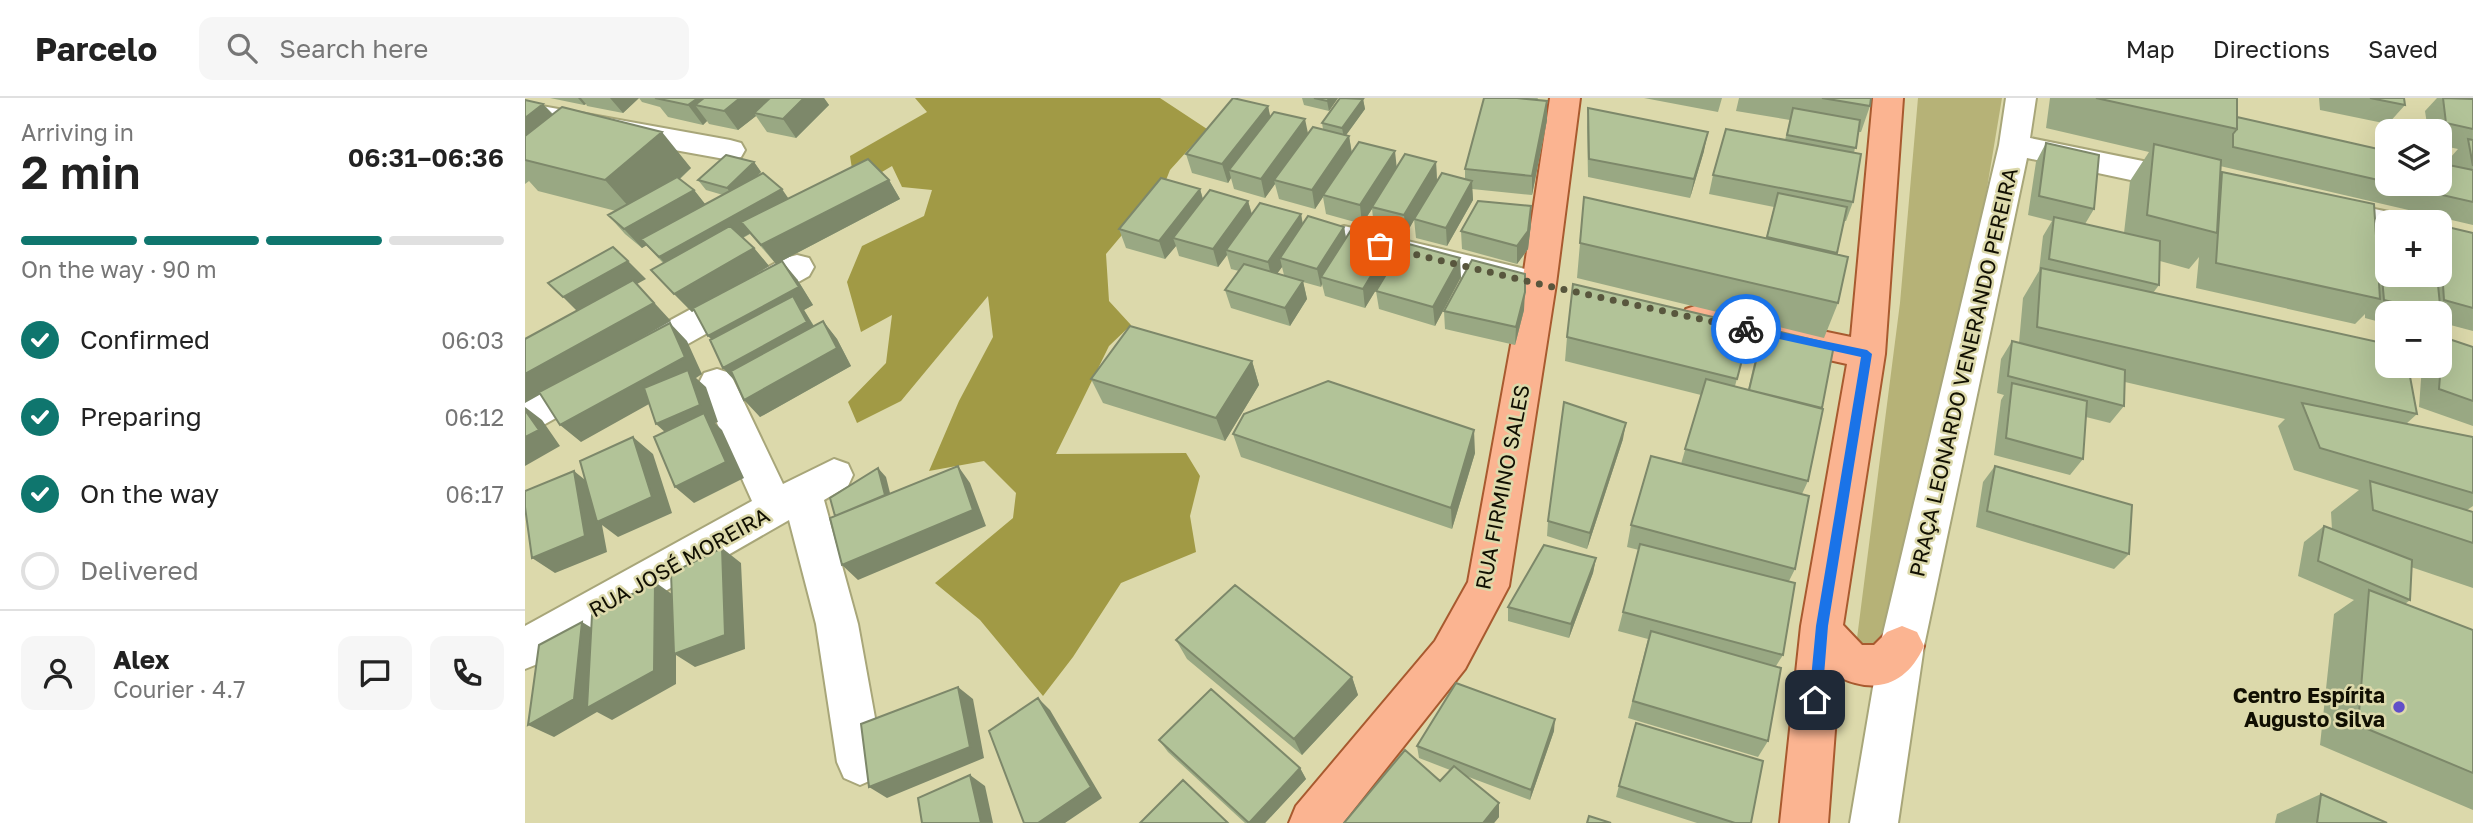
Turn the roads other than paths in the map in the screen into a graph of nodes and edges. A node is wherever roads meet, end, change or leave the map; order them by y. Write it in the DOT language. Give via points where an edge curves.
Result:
graph roads {
  1 [pos="1565,98"];
  2 [pos="1888,98"];
  3 [pos="2021,98"];
  4 [pos="525,113"];
  5 [pos="2014,145"];
  6 [pos="730,150"];
  7 [pos="2212,186"];
  8 [pos="2293,203"];
  9 [pos="2375,220"];
  10 [pos="1314,230"];
  11 [pos="797,267"];
  12 [pos="1552,287"];
  13 [pos="1662,311"];
  14 [pos="1867,354"];
  15 [pos="717,383"];
  16 [pos="525,417"];
  17 [pos="804,492"];
  18 [pos="1822,626"];
  19 [pos="1902,646"];
  20 [pos="525,649"];
  21 [pos="860,762"];
  22 [pos="1313,823"];
  23 [pos="1804,823"];
  24 [pos="1874,823"];
  1 -- 12 [label="main road, RUA FIRMINO SALES"];
  2 -- 14 [label="main road"];
  3 -- 5 [label="street, PRAÇA LEONARDO VENERANDO PEREIRA"];
  4 -- 6 [label="street"];
  5 -- 7 [label="street"];
  5 -- 19 [label="street, PRAÇA LEONARDO VENERANDO PEREIRA"];
  8 -- 9 [label="street"];
  10 -- 12 [label="street"];
  11 -- 16 [label="street"];
  12 -- 22 [label="main road, RUA FIRMINO SALES" via="1488,586 1450,655"];
  13 -- 14 [label="main road"];
  14 -- 18 [label="main road"];
  15 -- 17 [label="street"];
  17 -- 20 [label="street, RUA JOSÉ MOREIRA"];
  17 -- 21 [label="street" via="837,624"];
  18 -- 19 [label="main road" via="1837,653 1867,667 1895,658"];
  18 -- 23 [label="main road"];
  19 -- 24 [label="street, PRAÇA LEONARDO VENERANDO PEREIRA"];
}
